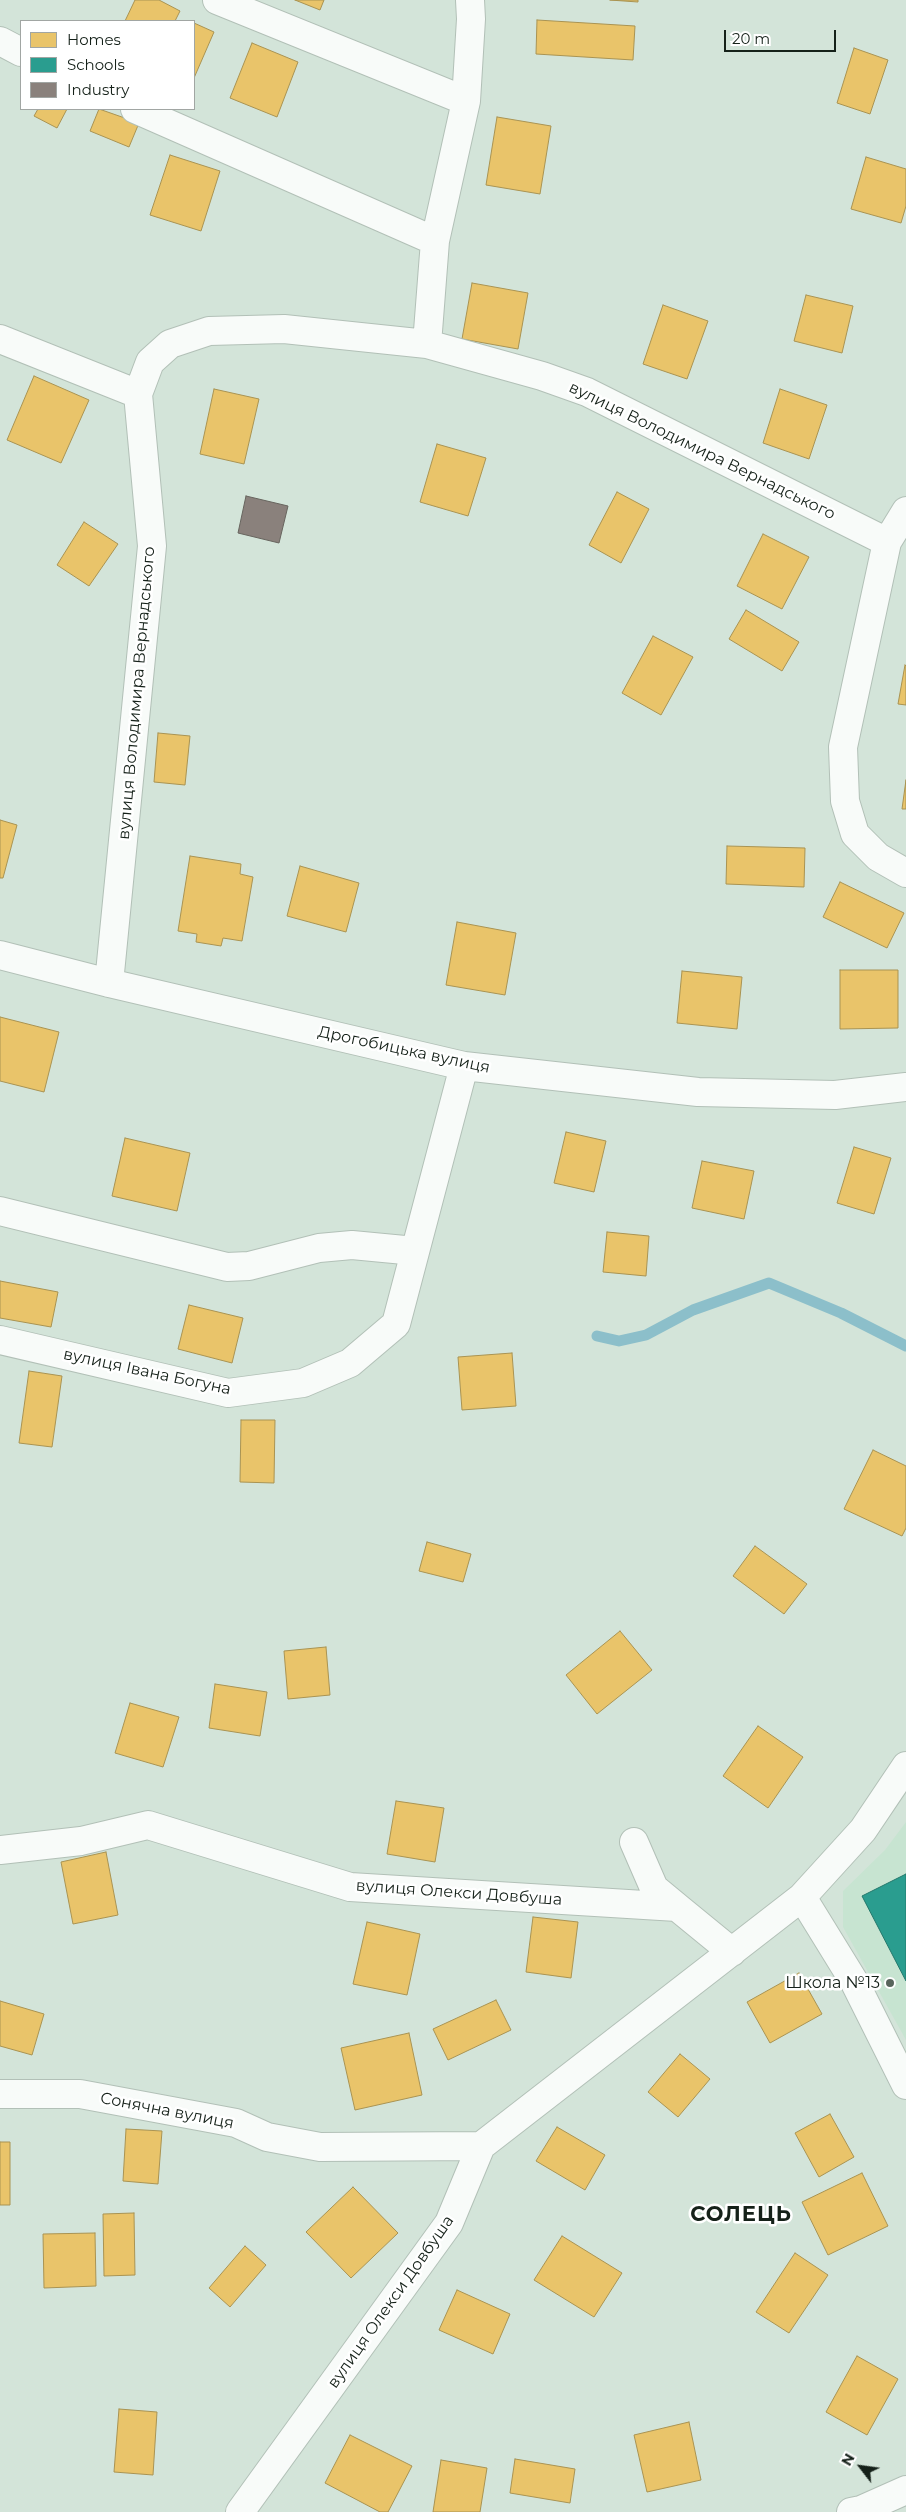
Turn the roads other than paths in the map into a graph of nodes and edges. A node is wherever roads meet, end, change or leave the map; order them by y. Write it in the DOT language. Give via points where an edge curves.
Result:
graph roads {
  1 [pos="217,0"];
  2 [pos="470,0"];
  3 [pos="0,41"];
  4 [pos="20,51"];
  5 [pos="466,101"];
  6 [pos="137,110"];
  7 [pos="435,241"];
  8 [pos="0,339"];
  9 [pos="427,344"];
  10 [pos="138,394"];
  11 [pos="906,511"];
  12 [pos="887,542"];
  13 [pos="906,873"];
  14 [pos="0,955"];
  15 [pos="109,983"];
  16 [pos="464,1066"];
  17 [pos="906,1087"];
  18 [pos="0,1211"];
  19 [pos="415,1251"];
  20 [pos="0,1340"];
  21 [pos="906,1766"];
  22 [pos="634,1842"];
  23 [pos="0,1850"];
  24 [pos="802,1897"];
  25 [pos="677,1907"];
  26 [pos="732,1952"];
  27 [pos="906,2085"];
  28 [pos="0,2094"];
  29 [pos="481,2146"];
  30 [pos="906,2490"];
  31 [pos="240,2512"];
  32 [pos="851,2512"];
  1 -- 5 [label="street"];
  2 -- 5 [label="street"];
  3 -- 4 [label="street"];
  5 -- 7 [label="street"];
  6 -- 7 [label="street"];
  7 -- 9 [label="street"];
  8 -- 10 [label="street"];
  9 -- 10 [label="street, вулиця Володимира Вернадського" via="284,329 209,331 170,344 150,362"];
  9 -- 12 [label="street, вулиця Володимира Вернадського" via="587,392"];
  10 -- 15 [label="street, вулиця Володимира Вернадського" via="152,546"];
  11 -- 12 [label="street"];
  12 -- 13 [label="street" via="843,747 845,801 855,834 878,857"];
  14 -- 15 [label="street, Дрогобицька вулиця"];
  15 -- 16 [label="street, Дрогобицька вулиця"];
  16 -- 17 [label="street, Дрогобицька вулиця" via="698,1092 835,1095"];
  16 -- 19 [label="street"];
  18 -- 19 [label="street" via="227,1267 249,1266 319,1248 352,1245"];
  19 -- 20 [label="street, вулиця Івана Богуна" via="396,1324 350,1362 303,1383 228,1393"];
  21 -- 24 [label="street" via="863,1830"];
  22 -- 25 [label="street" via="654,1888"];
  23 -- 25 [label="street, вулиця Олекси Довбуша" via="81,1841 148,1825 350,1886"];
  24 -- 26 [label="street"];
  24 -- 27 [label="street" via="855,1983"];
  25 -- 26 [label="street"];
  26 -- 29 [label="street"];
  28 -- 29 [label="street, Сонячна вулиця" via="80,2094 236,2123 268,2137 320,2147"];
  29 -- 31 [label="street, вулиця Олекси Довбуша" via="450,2223"];
  30 -- 32 [label="street"];
}
